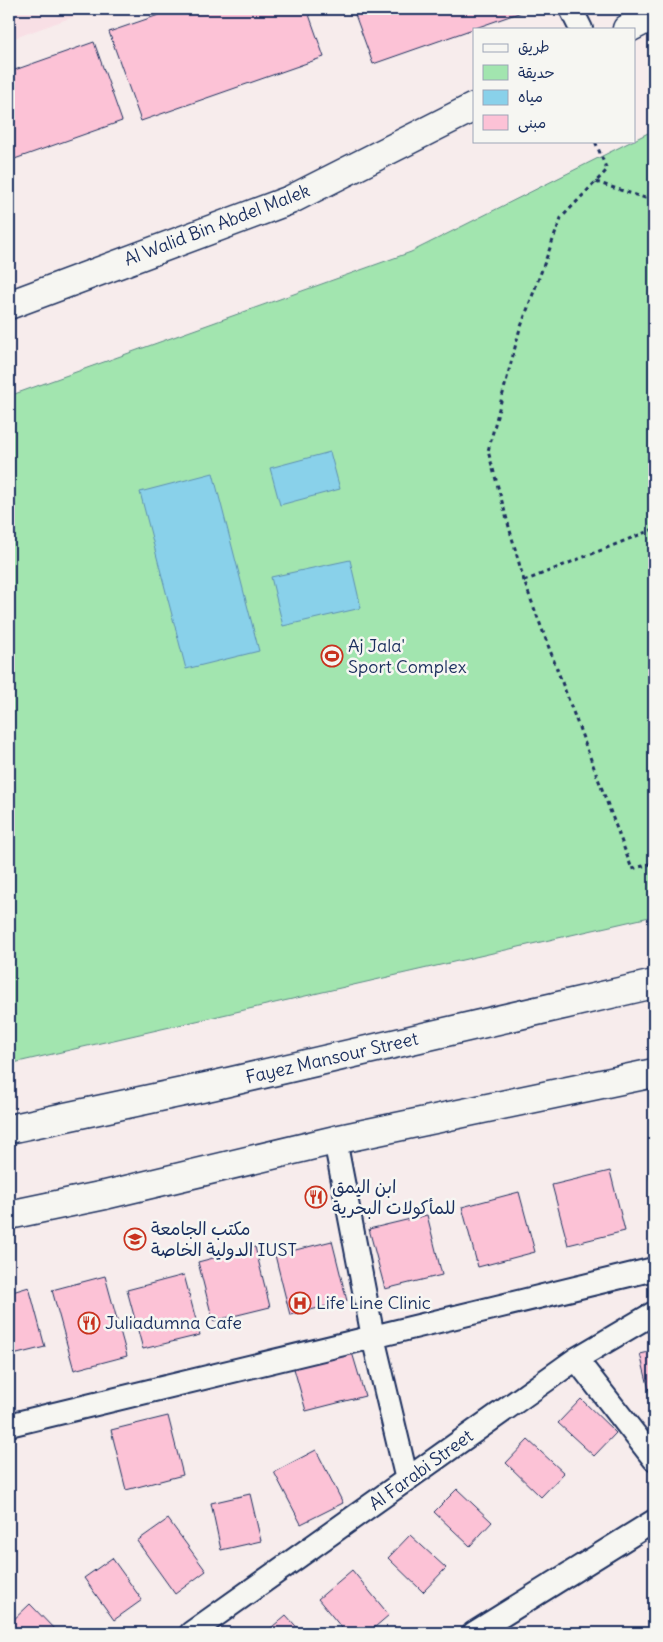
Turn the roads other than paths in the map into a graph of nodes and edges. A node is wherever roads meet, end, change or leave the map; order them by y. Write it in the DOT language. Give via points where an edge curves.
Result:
graph roads {
  1 [pos="571,9"];
  2 [pos="654,15"];
  3 [pos="580,28"];
  4 [pos="629,28"];
  5 [pos="473,108"];
  6 [pos="9,305"];
  7 [pos="654,984"];
  8 [pos="654,1072"];
  9 [pos="9,1129"];
  10 [pos="335,1140"];
  11 [pos="9,1215"];
  12 [pos="654,1269"];
  13 [pos="654,1312"];
  14 [pos="373,1337"];
  15 [pos="576,1359"];
  16 [pos="9,1424"];
  17 [pos="654,1459"];
  18 [pos="407,1480"];
  19 [pos="654,1521"];
  20 [pos="191,1633"];
  21 [pos="474,1633"];
  1 -- 3 [label="street"];
  2 -- 4 [label="main road"];
  5 -- 6 [label="main road, Al Walid Bin Abdel Malek" via="290,200"];
  7 -- 9 [label="main road, Fayez Mansour Street"];
  8 -- 10 [label="main road"];
  10 -- 11 [label="main road"];
  10 -- 14 [label="street"];
  12 -- 14 [label="street"];
  13 -- 15 [label="street, Al Farabi Street"];
  14 -- 16 [label="street"];
  14 -- 18 [label="street"];
  15 -- 17 [label="street"];
  15 -- 18 [label="street, Al Farabi Street"];
  18 -- 20 [label="street, Al Farabi Street"];
  19 -- 21 [label="street"];
}
